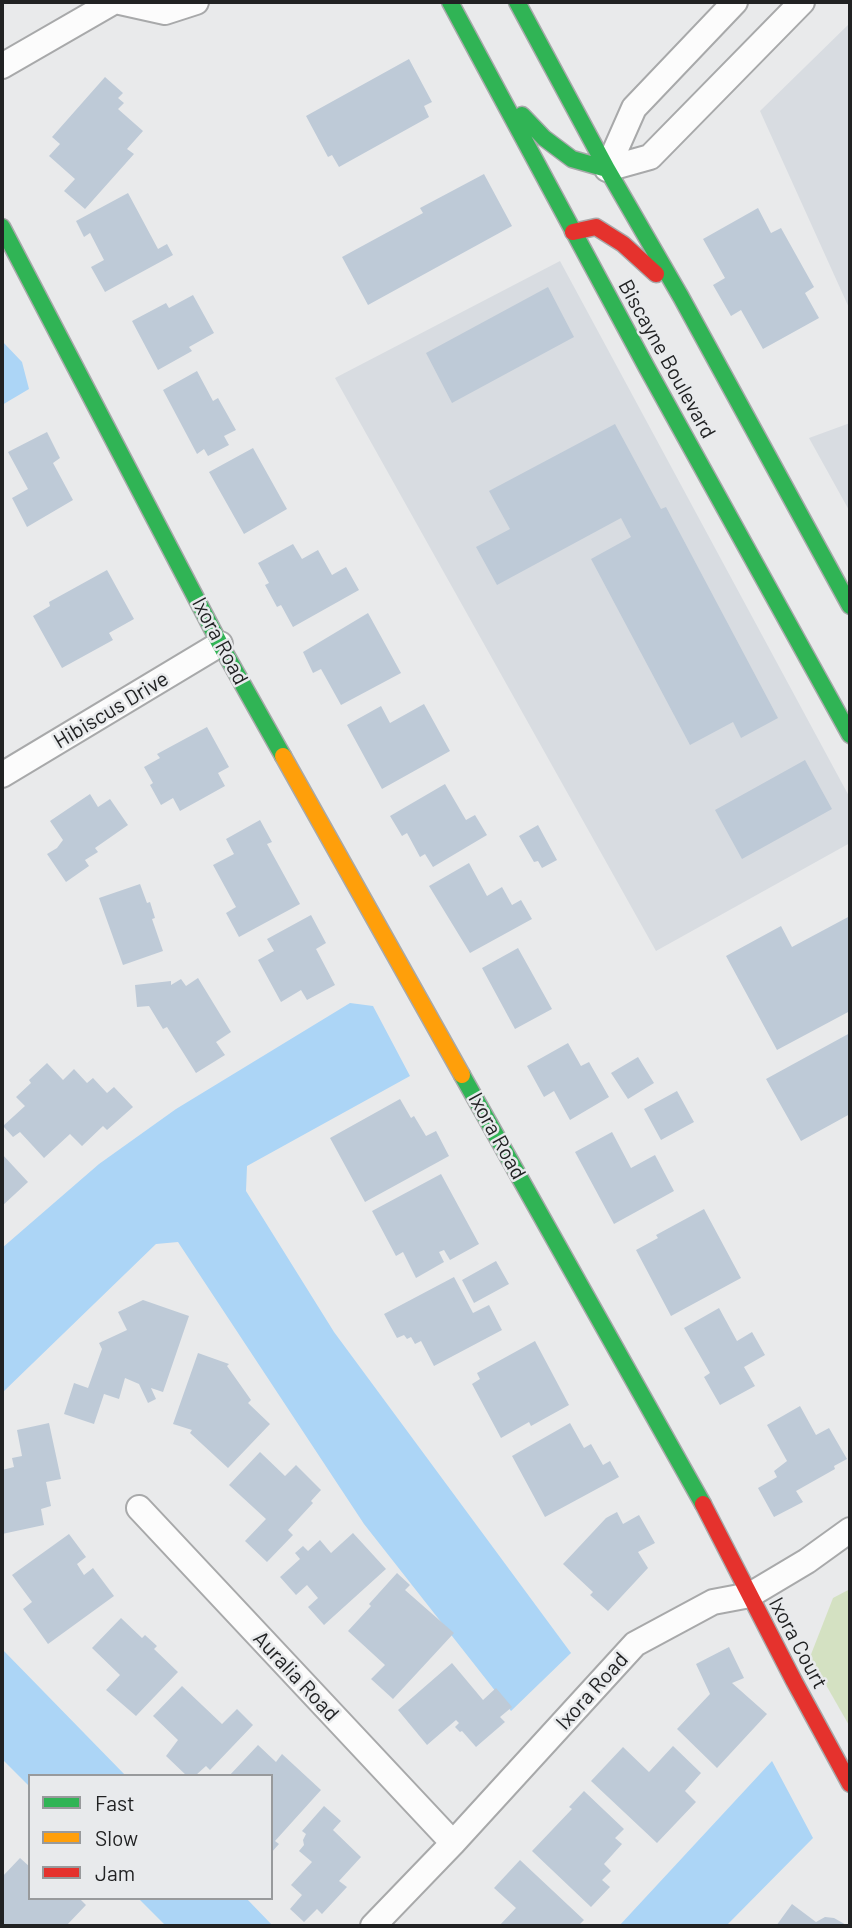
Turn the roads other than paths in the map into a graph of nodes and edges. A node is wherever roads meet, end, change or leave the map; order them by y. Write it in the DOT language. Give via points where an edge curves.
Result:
graph roads {
  1 [pos="113,2"];
  2 [pos="120,2"];
  3 [pos="196,2"];
  4 [pos="450,2"];
  5 [pos="517,2"];
  6 [pos="735,2"];
  7 [pos="802,2"];
  8 [pos="2,66"];
  9 [pos="497,88"];
  10 [pos="607,169"];
  11 [pos="2,228"];
  12 [pos="573,232"];
  13 [pos="681,297"];
  14 [pos="850,606"];
  15 [pos="220,644"];
  16 [pos="850,735"];
  17 [pos="2,775"];
  18 [pos="139,1508"];
  19 [pos="850,1530"];
  20 [pos="750,1595"];
  21 [pos="850,1784"];
  22 [pos="453,1843"];
  23 [pos="373,1926"];
  1 -- 8 [label="street"];
  2 -- 3 [label="street" via="165,12"];
  4 -- 9 [label="main road, Biscayne Boulevard"];
  5 -- 10 [label="main road, Biscayne Boulevard"];
  6 -- 10 [label="street" via="634,108"];
  7 -- 10 [label="street" via="650,156"];
  9 -- 10 [label="main road" via="544,138 572,159"];
  9 -- 12 [label="main road, Biscayne Boulevard"];
  10 -- 13 [label="main road, Biscayne Boulevard"];
  11 -- 15 [label="main road, Ixora Road"];
  12 -- 13 [label="main road" via="596,228 623,244"];
  12 -- 16 [label="main road, Biscayne Boulevard"];
  13 -- 14 [label="main road, Biscayne Boulevard"];
  15 -- 17 [label="street, Hibiscus Drive"];
  15 -- 20 [label="main road, Ixora Road" via="702,1500"];
  18 -- 22 [label="street, Auralia Road"];
  19 -- 20 [label="street"];
  20 -- 21 [label="main road, Ixora Court"];
  20 -- 22 [label="street, Ixora Road" via="713,1602 635,1644"];
  22 -- 23 [label="street, Ixora Road"];
}
